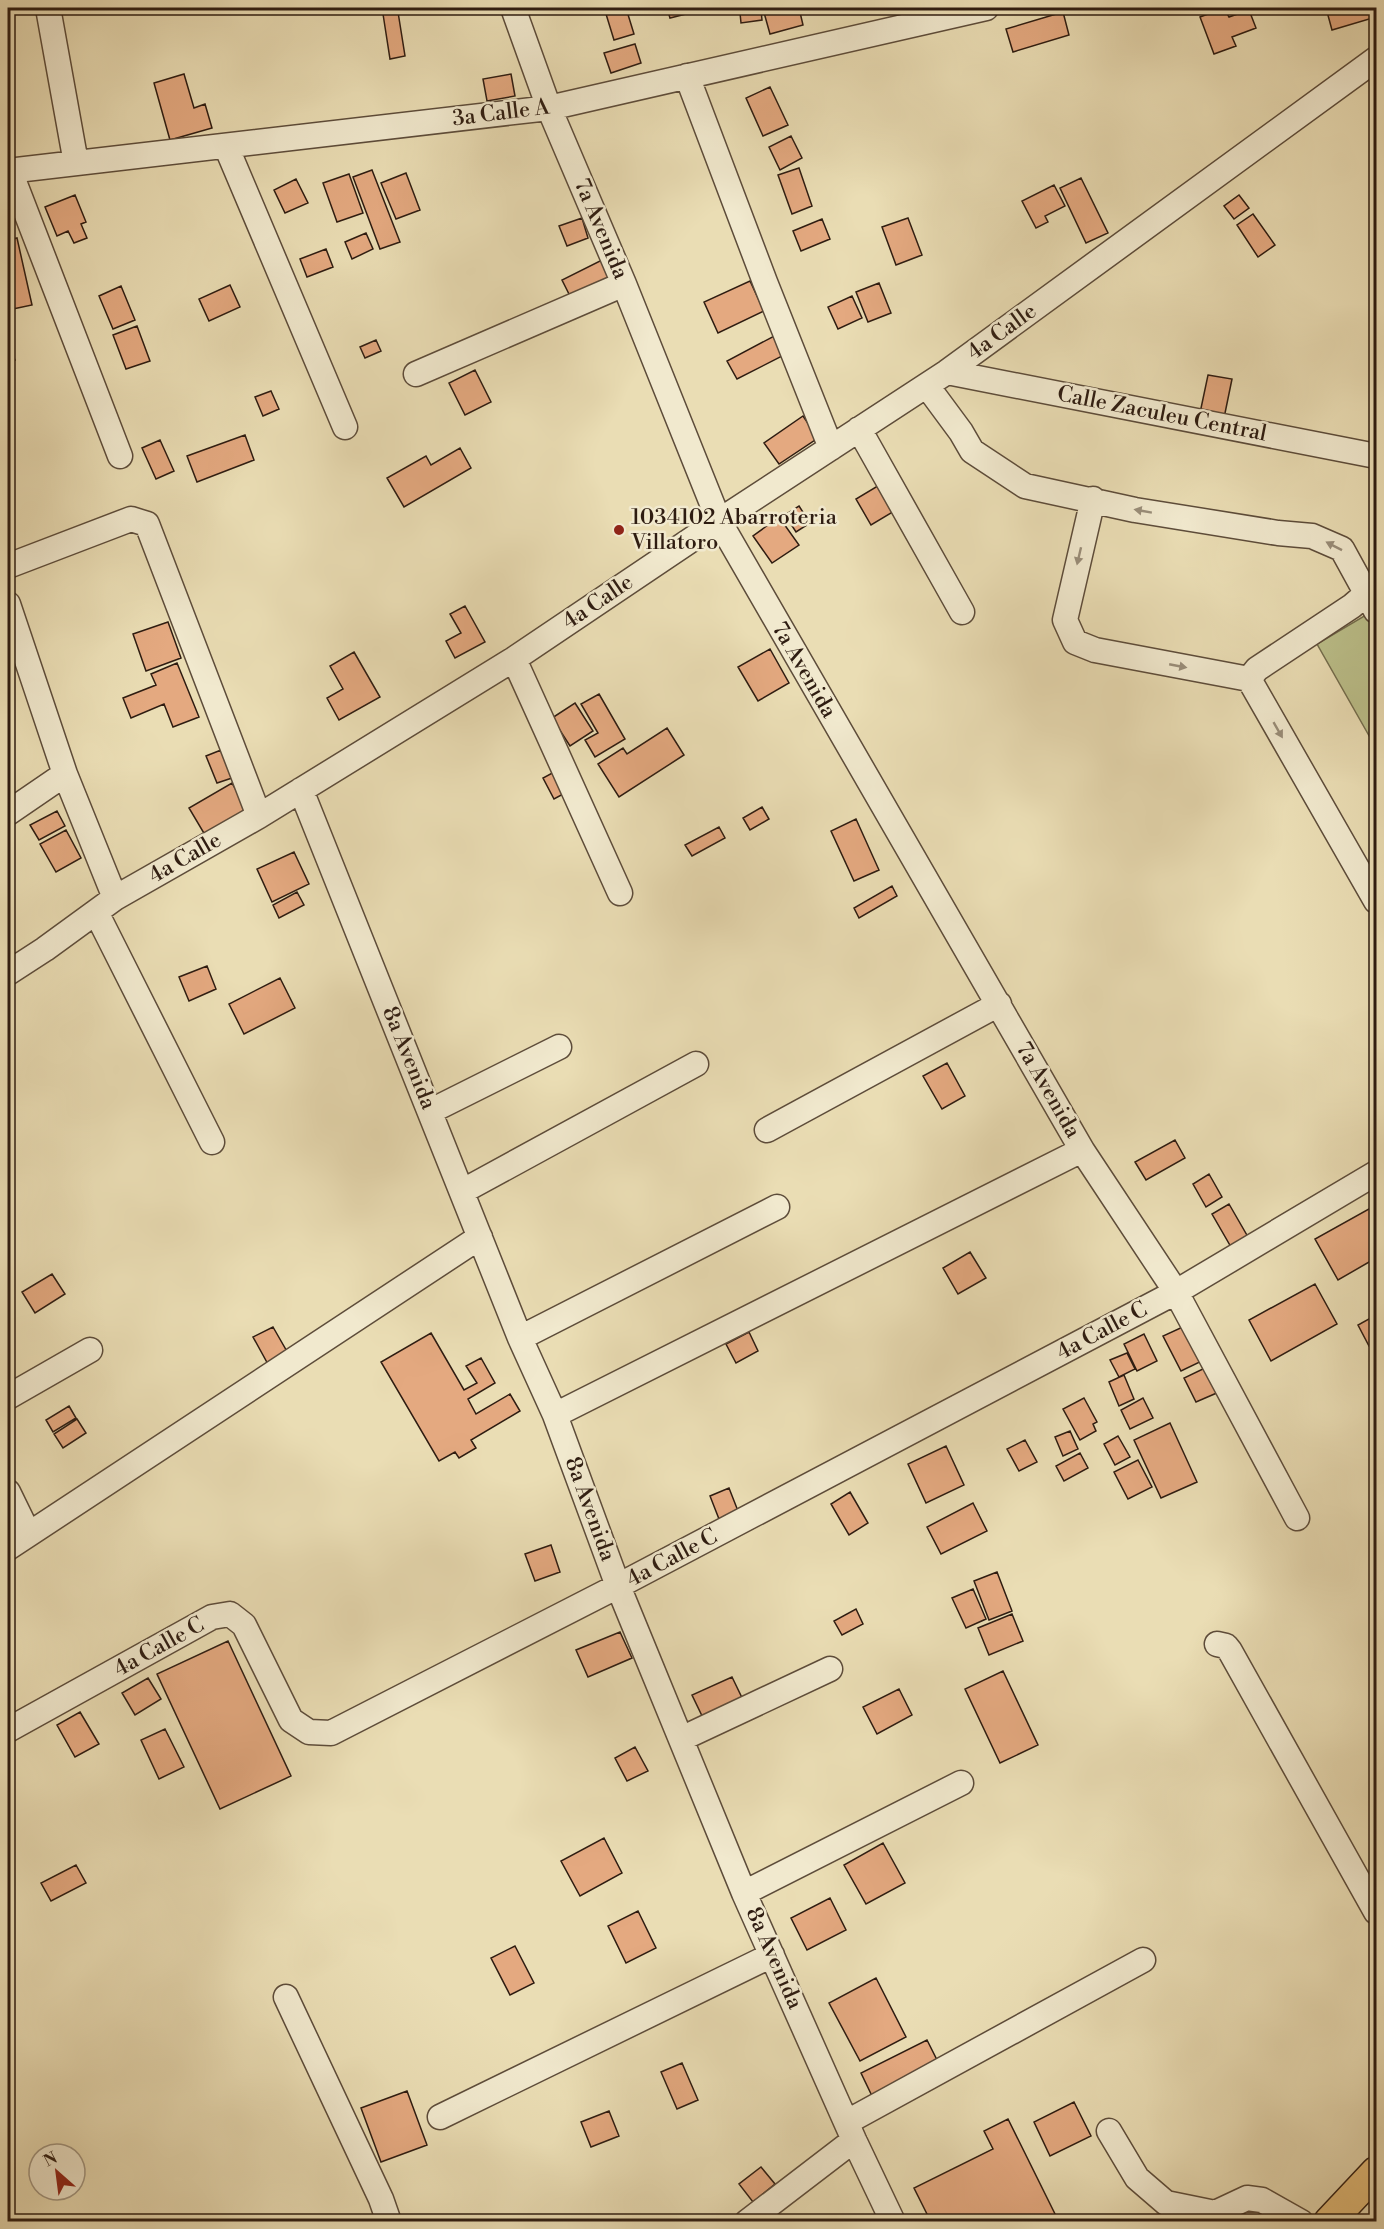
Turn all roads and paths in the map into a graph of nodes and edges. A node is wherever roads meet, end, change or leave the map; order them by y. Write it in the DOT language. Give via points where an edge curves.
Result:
graph roads {
  1 [pos="48,8"];
  2 [pos="513,8"];
  3 [pos="986,8"];
  4 [pos="1377,59"];
  5 [pos="687,76"];
  6 [pos="549,108"];
  7 [pos="226,146"];
  8 [pos="76,163"];
  9 [pos="9,171"];
  10 [pos="624,284"];
  11 [pos="416,374"];
  12 [pos="937,379"];
  13 [pos="345,427"];
  14 [pos="860,429"];
  15 [pos="831,448"];
  16 [pos="120,456"];
  17 [pos="1377,456"];
  18 [pos="1093,499"];
  19 [pos="719,521"];
  20 [pos="8,566"];
  21 [pos="1372,602"];
  22 [pos="8,604"];
  23 [pos="962,612"];
  24 [pos="514,659"];
  25 [pos="1249,679"];
  26 [pos="65,774"];
  27 [pos="301,790"];
  28 [pos="8,813"];
  29 [pos="259,816"];
  30 [pos="1368,869"];
  31 [pos="620,893"];
  32 [pos="115,898"];
  33 [pos="1377,901"];
  34 [pos="96,912"];
  35 [pos="8,973"];
  36 [pos="999,1004"];
  37 [pos="560,1047"];
  38 [pos="696,1064"];
  39 [pos="431,1111"];
  40 [pos="767,1130"];
  41 [pos="212,1142"];
  42 [pos="1082,1150"];
  43 [pos="1377,1173"];
  44 [pos="463,1191"];
  45 [pos="777,1207"];
  46 [pos="480,1237"];
  47 [pos="1176,1292"];
  48 [pos="520,1338"];
  49 [pos="90,1350"];
  50 [pos="8,1397"];
  51 [pos="555,1415"];
  52 [pos="8,1492"];
  53 [pos="1297,1518"];
  54 [pos="28,1533"];
  55 [pos="8,1548"];
  56 [pos="618,1586"];
  57 [pos="1217,1644"];
  58 [pos="830,1669"];
  59 [pos="8,1730"];
  60 [pos="681,1739"];
  61 [pos="961,1783"];
  62 [pos="744,1893"];
  63 [pos="1377,1912"];
  64 [pos="772,1955"];
  65 [pos="1143,1960"];
  66 [pos="286,1998"];
  67 [pos="440,2117"];
  68 [pos="850,2131"];
  69 [pos="1109,2131"];
  70 [pos="1377,2172"];
  71 [pos="389,2222"];
  72 [pos="747,2222"];
  73 [pos="893,2222"];
  74 [pos="1301,2222"];
  75 [pos="1329,2222"];
  1 -- 8 [label="street"];
  2 -- 6 [label="street, 7a Avenida"];
  3 -- 5 [label="street, 3a Calle A"];
  4 -- 12 [label="street, 4a Calle"];
  5 -- 6 [label="street, 3a Calle A"];
  5 -- 15 [label="street"];
  6 -- 7 [label="street, 3a Calle A"];
  6 -- 10 [label="street, 7a Avenida"];
  7 -- 8 [label="street, 3a Calle A"];
  7 -- 13 [label="street"];
  8 -- 9 [label="street, 3a Calle A"];
  9 -- 16 [label="street"];
  10 -- 11 [label="street"];
  10 -- 19 [label="street, 7a Avenida"];
  12 -- 14 [label="street, 4a Calle"];
  12 -- 17 [label="street, Calle Zaculeu Central"];
  12 -- 18 [label="street" via="972,451 1025,486"];
  14 -- 15 [label="street, 4a Calle"];
  14 -- 23 [label="street"];
  15 -- 19 [label="street, 4a Calle"];
  21 -- 18 [label="street, one-way" via="1342,549 1312,536 1135,510"];
  18 -- 25 [label="street, one-way" via="1065,620 1075,642 1095,650"];
  19 -- 24 [label="street, 4a Calle"];
  19 -- 36 [label="street, 7a Avenida"];
  20 -- 29 [label="street" via="131,519 147,524"];
  21 -- 25 [label="street" via="1352,606 1257,669"];
  22 -- 26 [label="street"];
  24 -- 27 [label="street, 4a Calle"];
  24 -- 31 [label="street"];
  25 -- 30 [label="street, one-way"];
  26 -- 28 [label="street"];
  26 -- 32 [label="street"];
  27 -- 29 [label="street, 4a Calle"];
  27 -- 39 [label="street, 8a Avenida"];
  29 -- 32 [label="street, 4a Calle"];
  30 -- 33 [label="street"];
  32 -- 34 [label="street, 4a Calle"];
  34 -- 35 [label="street, 4a Calle"];
  34 -- 41 [label="street"];
  36 -- 40 [label="street"];
  36 -- 42 [label="street, 7a Avenida"];
  37 -- 39 [label="street"];
  38 -- 44 [label="street"];
  39 -- 44 [label="street, 8a Avenida"];
  42 -- 47 [label="street, 7a Avenida"];
  42 -- 51 [label="street"];
  43 -- 47 [label="street, 4a Calle C"];
  44 -- 46 [label="street, 8a Avenida"];
  45 -- 48 [label="street"];
  46 -- 48 [label="street, 8a Avenida"];
  46 -- 54 [label="street"];
  47 -- 53 [label="street, 7a Avenida"];
  47 -- 56 [label="street, 4a Calle C"];
  48 -- 51 [label="street, 8a Avenida"];
  49 -- 50 [label="street"];
  51 -- 56 [label="street, 8a Avenida"];
  52 -- 54 [label="street"];
  54 -- 55 [label="street"];
  56 -- 59 [label="street, 4a Calle C" via="331,1732 309,1732 291,1720 244,1625 230,1614 212,1617"];
  56 -- 60 [label="street, 8a Avenida"];
  57 -- 63 [label="street" via="1230,1651"];
  58 -- 60 [label="street"];
  60 -- 62 [label="street, 8a Avenida"];
  61 -- 62 [label="street"];
  62 -- 64 [label="street, 8a Avenida"];
  64 -- 67 [label="street"];
  64 -- 68 [label="street, 8a Avenida"];
  65 -- 68 [label="street"];
  66 -- 71 [label="street"];
  68 -- 72 [label="street"];
  68 -- 73 [label="street, 8a Avenida"];
  69 -- 74 [label="street" via="1137,2178 1166,2203 1215,2213 1247,2198 1263,2200"];
  70 -- 75 [label="main road"];
}
